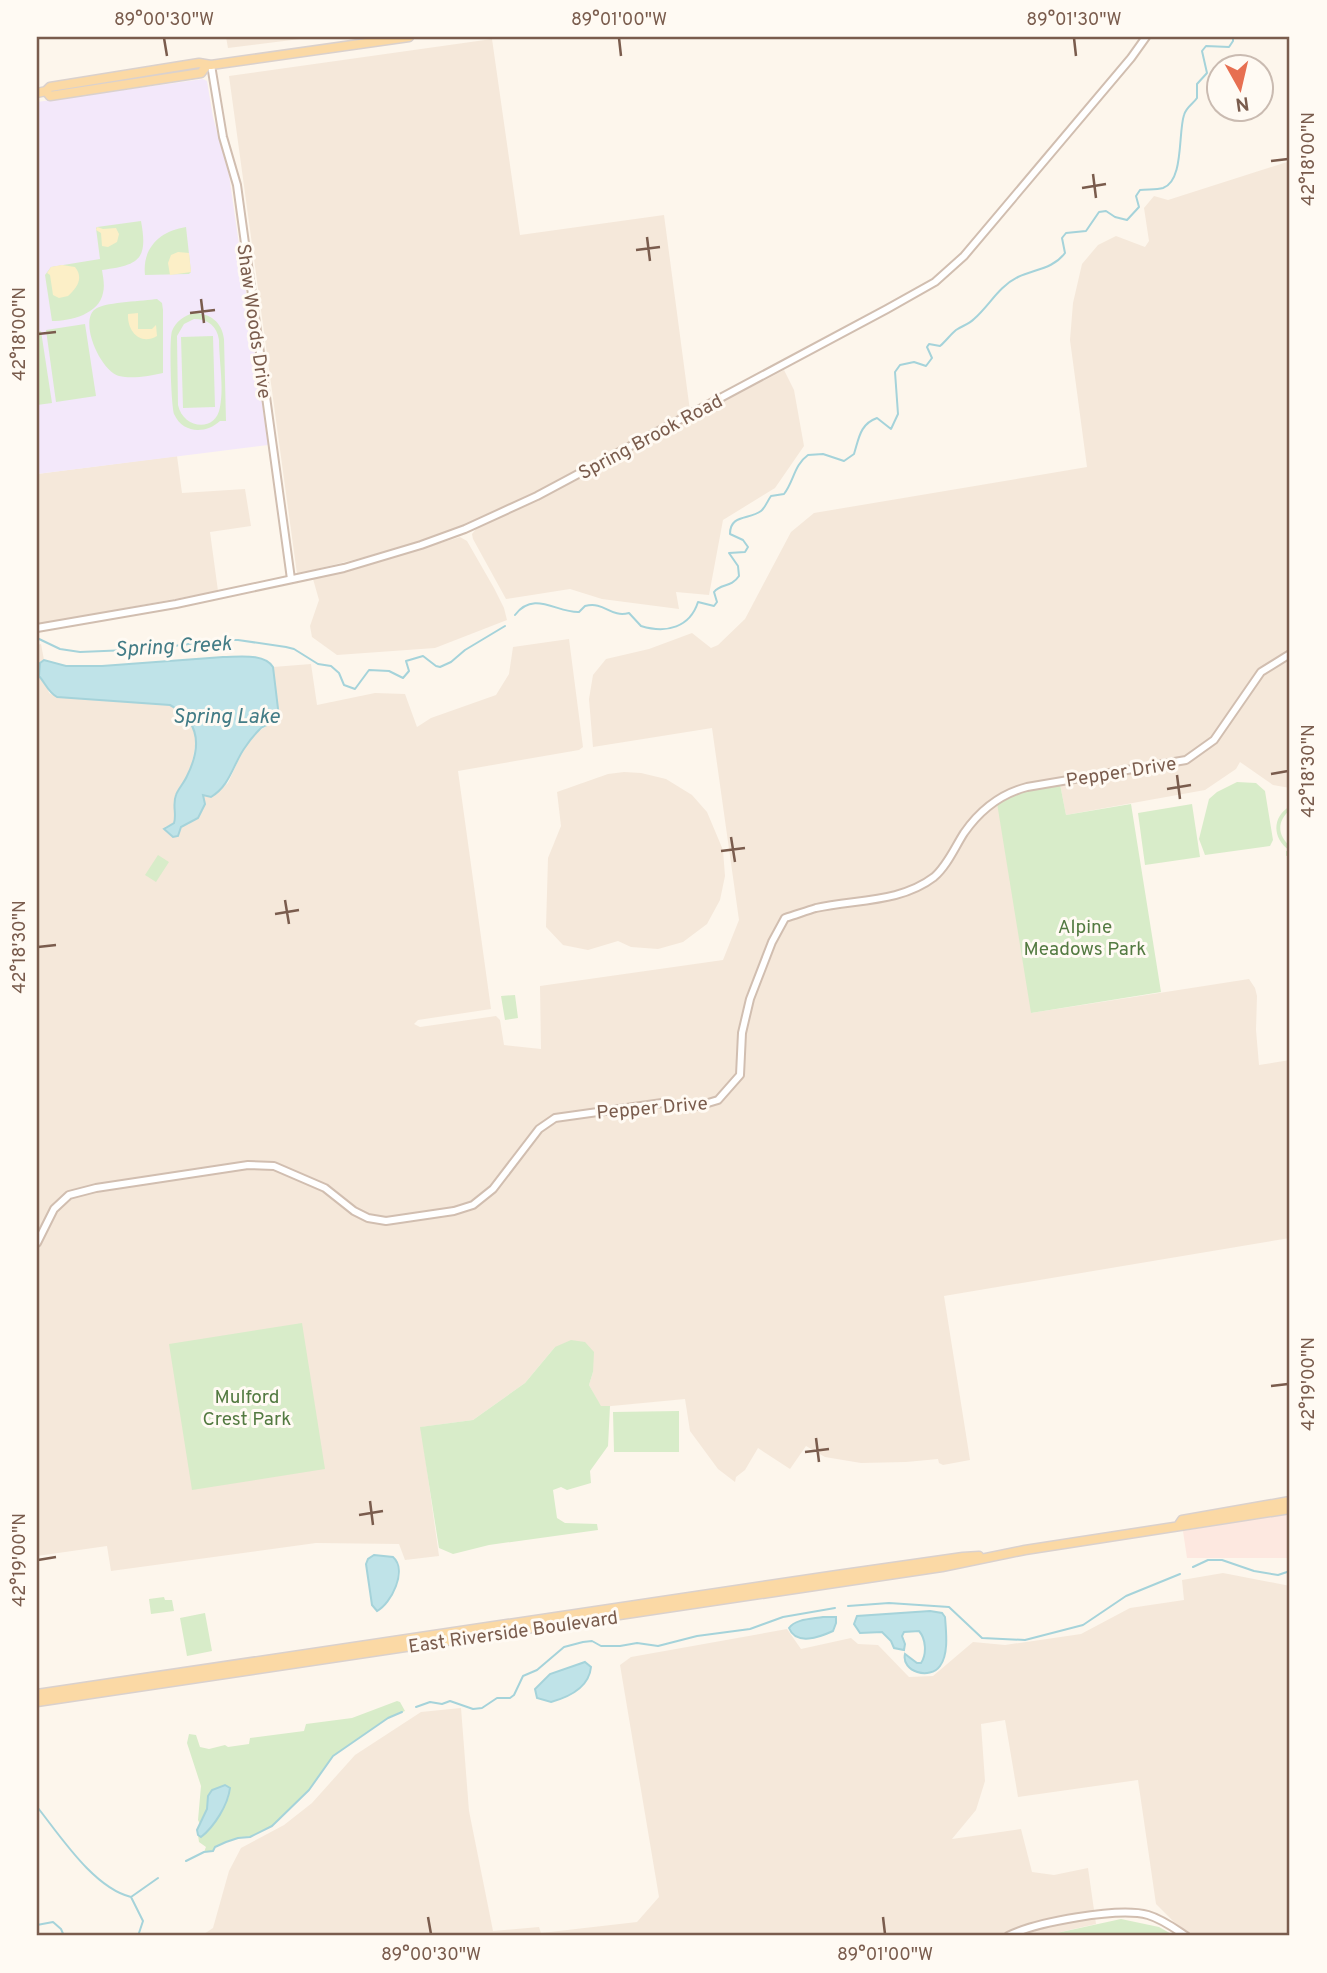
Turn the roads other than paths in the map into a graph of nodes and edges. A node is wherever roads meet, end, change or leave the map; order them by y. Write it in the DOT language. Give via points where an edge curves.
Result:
graph roads {
  1 [pos="410,37"];
  2 [pos="1146,37"];
  3 [pos="209,65"];
  4 [pos="41,92"];
  5 [pos="291,579"];
  6 [pos="37,628"];
  7 [pos="1290,654"];
  8 [pos="37,1243"];
  9 [pos="1290,1501"];
  10 [pos="1290,1509"];
  11 [pos="1178,1525"];
  12 [pos="193,1675"];
  13 [pos="37,1694"];
  14 [pos="37,1702"];
  15 [pos="1008,1936"];
  16 [pos="1186,1936"];
  1 -- 3 [label="main road"];
  2 -- 5 [label="street, Spring Brook Road" via="964,256 935,282 537,496 421,545"];
  3 -- 4 [label="main road" via="201,73 50,96"];
  3 -- 5 [label="street, Shaw Woods Drive" via="237,186"];
  5 -- 6 [label="street, Spring Brook Road"];
  7 -- 8 [label="street, Pepper Drive" via="1261,672 1214,740 1186,760 1009,793 986,807 935,876 891,897 816,908 785,918 750,999 741,1033 740,1075 718,1100 698,1106 662,1104 555,1118 539,1129 493,1189 473,1205 454,1211 386,1222 368,1218 325,1188 274,1166 248,1165 69,1195 54,1209"];
  9 -- 11 [label="main road, East Riverside Boulevard" via="1182,1520"];
  10 -- 11 [label="main road, East Riverside Boulevard"];
  11 -- 12 [label="main road, East Riverside Boulevard"];
  12 -- 13 [label="main road, East Riverside Boulevard"];
  12 -- 14 [label="main road, East Riverside Boulevard"];
  15 -- 16 [label="street" via="1033,1927 1134,1913 1158,1919"];
}
